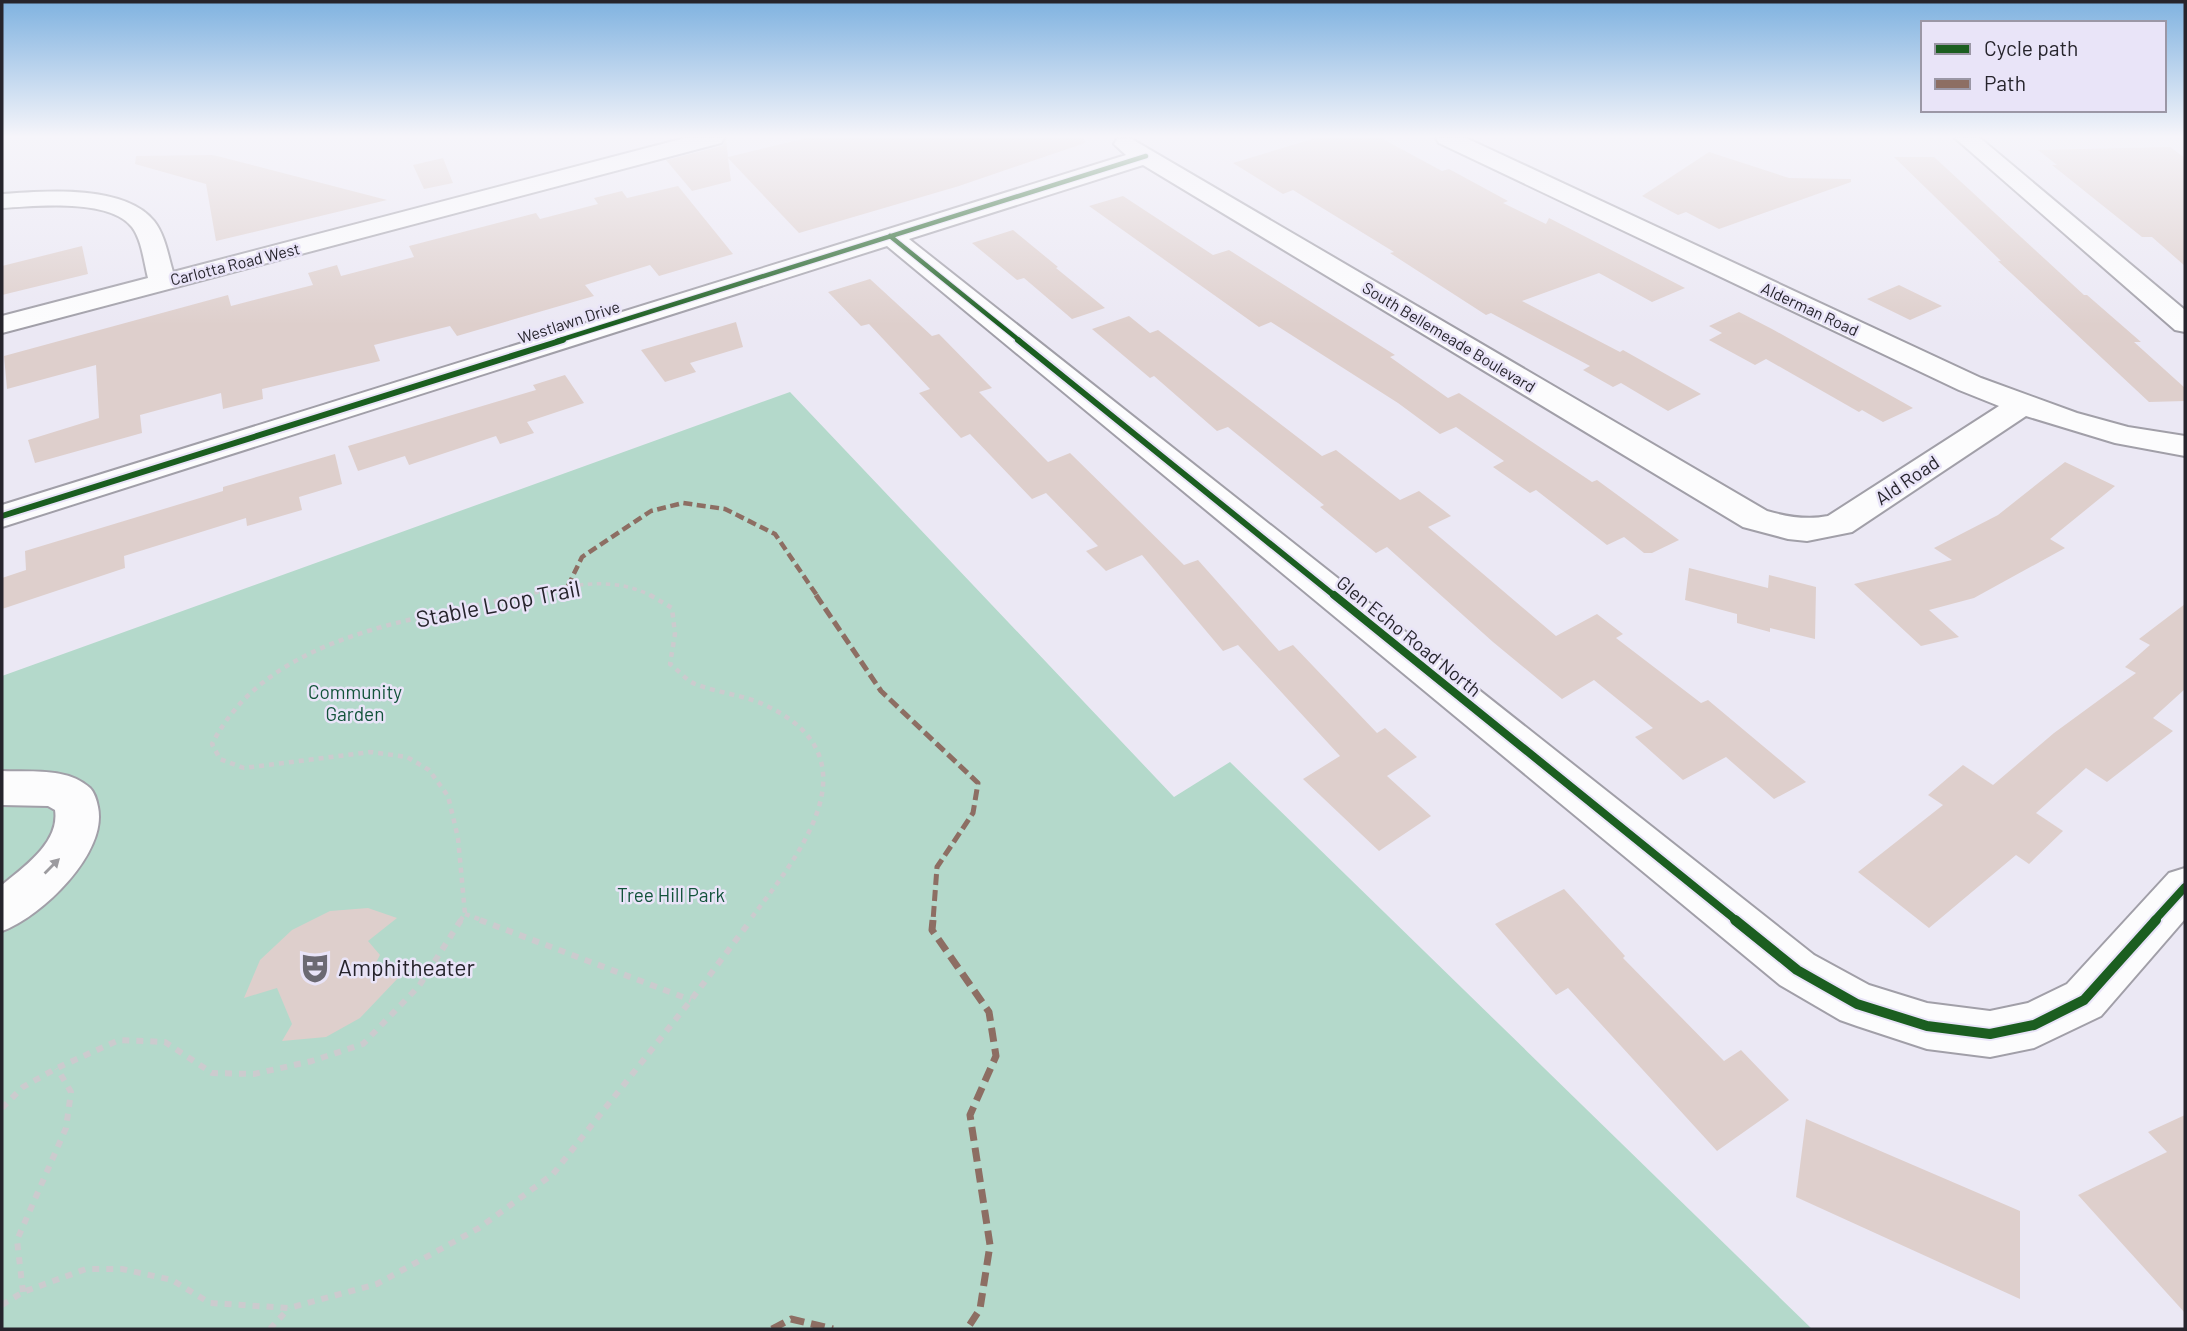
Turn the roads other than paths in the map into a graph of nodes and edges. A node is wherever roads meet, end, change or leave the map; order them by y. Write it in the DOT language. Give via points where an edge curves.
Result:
graph roads {
  1 [pos="66,200"];
  2 [pos="75,200"];
  3 [pos="476,200"];
  4 [pos="1005,200"];
  5 [pos="1220,200"];
  6 [pos="1579,200"];
  7 [pos="2039,200"];
  8 [pos="2,201"];
  9 [pos="890,236"];
  10 [pos="163,282"];
  11 [pos="2185,324"];
  12 [pos="2,325"];
  13 [pos="2021,405"];
  14 [pos="2185,446"];
  15 [pos="2,516"];
  16 [pos="1785,528"];
  17 [pos="2,788"];
  18 [pos="2185,887"];
  19 [pos="2,911"];
  1 -- 8 [label="street"];
  2 -- 10 [label="street" via="106,203 144,224"];
  3 -- 10 [label="street, Carlotta Road West"];
  4 -- 9 [label="street, Westlawn Drive"];
  5 -- 16 [label="street, South Bellemeade Boulevard" via="1755,519"];
  6 -- 13 [label="street, Alderman Road"];
  7 -- 11 [label="street"];
  9 -- 15 [label="street, Westlawn Drive"];
  9 -- 18 [label="street, Glen Echo Road North" via="1797,970 1857,1004 1927,1026 1990,1034 2034,1025 2084,1000"];
  10 -- 12 [label="street, Carlotta Road West"];
  13 -- 14 [label="street, Alderman Road" via="2126,436"];
  13 -- 16 [label="street, Ald Road" via="1840,524 1818,532"];
  19 -- 17 [label="street, one-way" via="64,853 78,822 75,800 54,789"];
}
